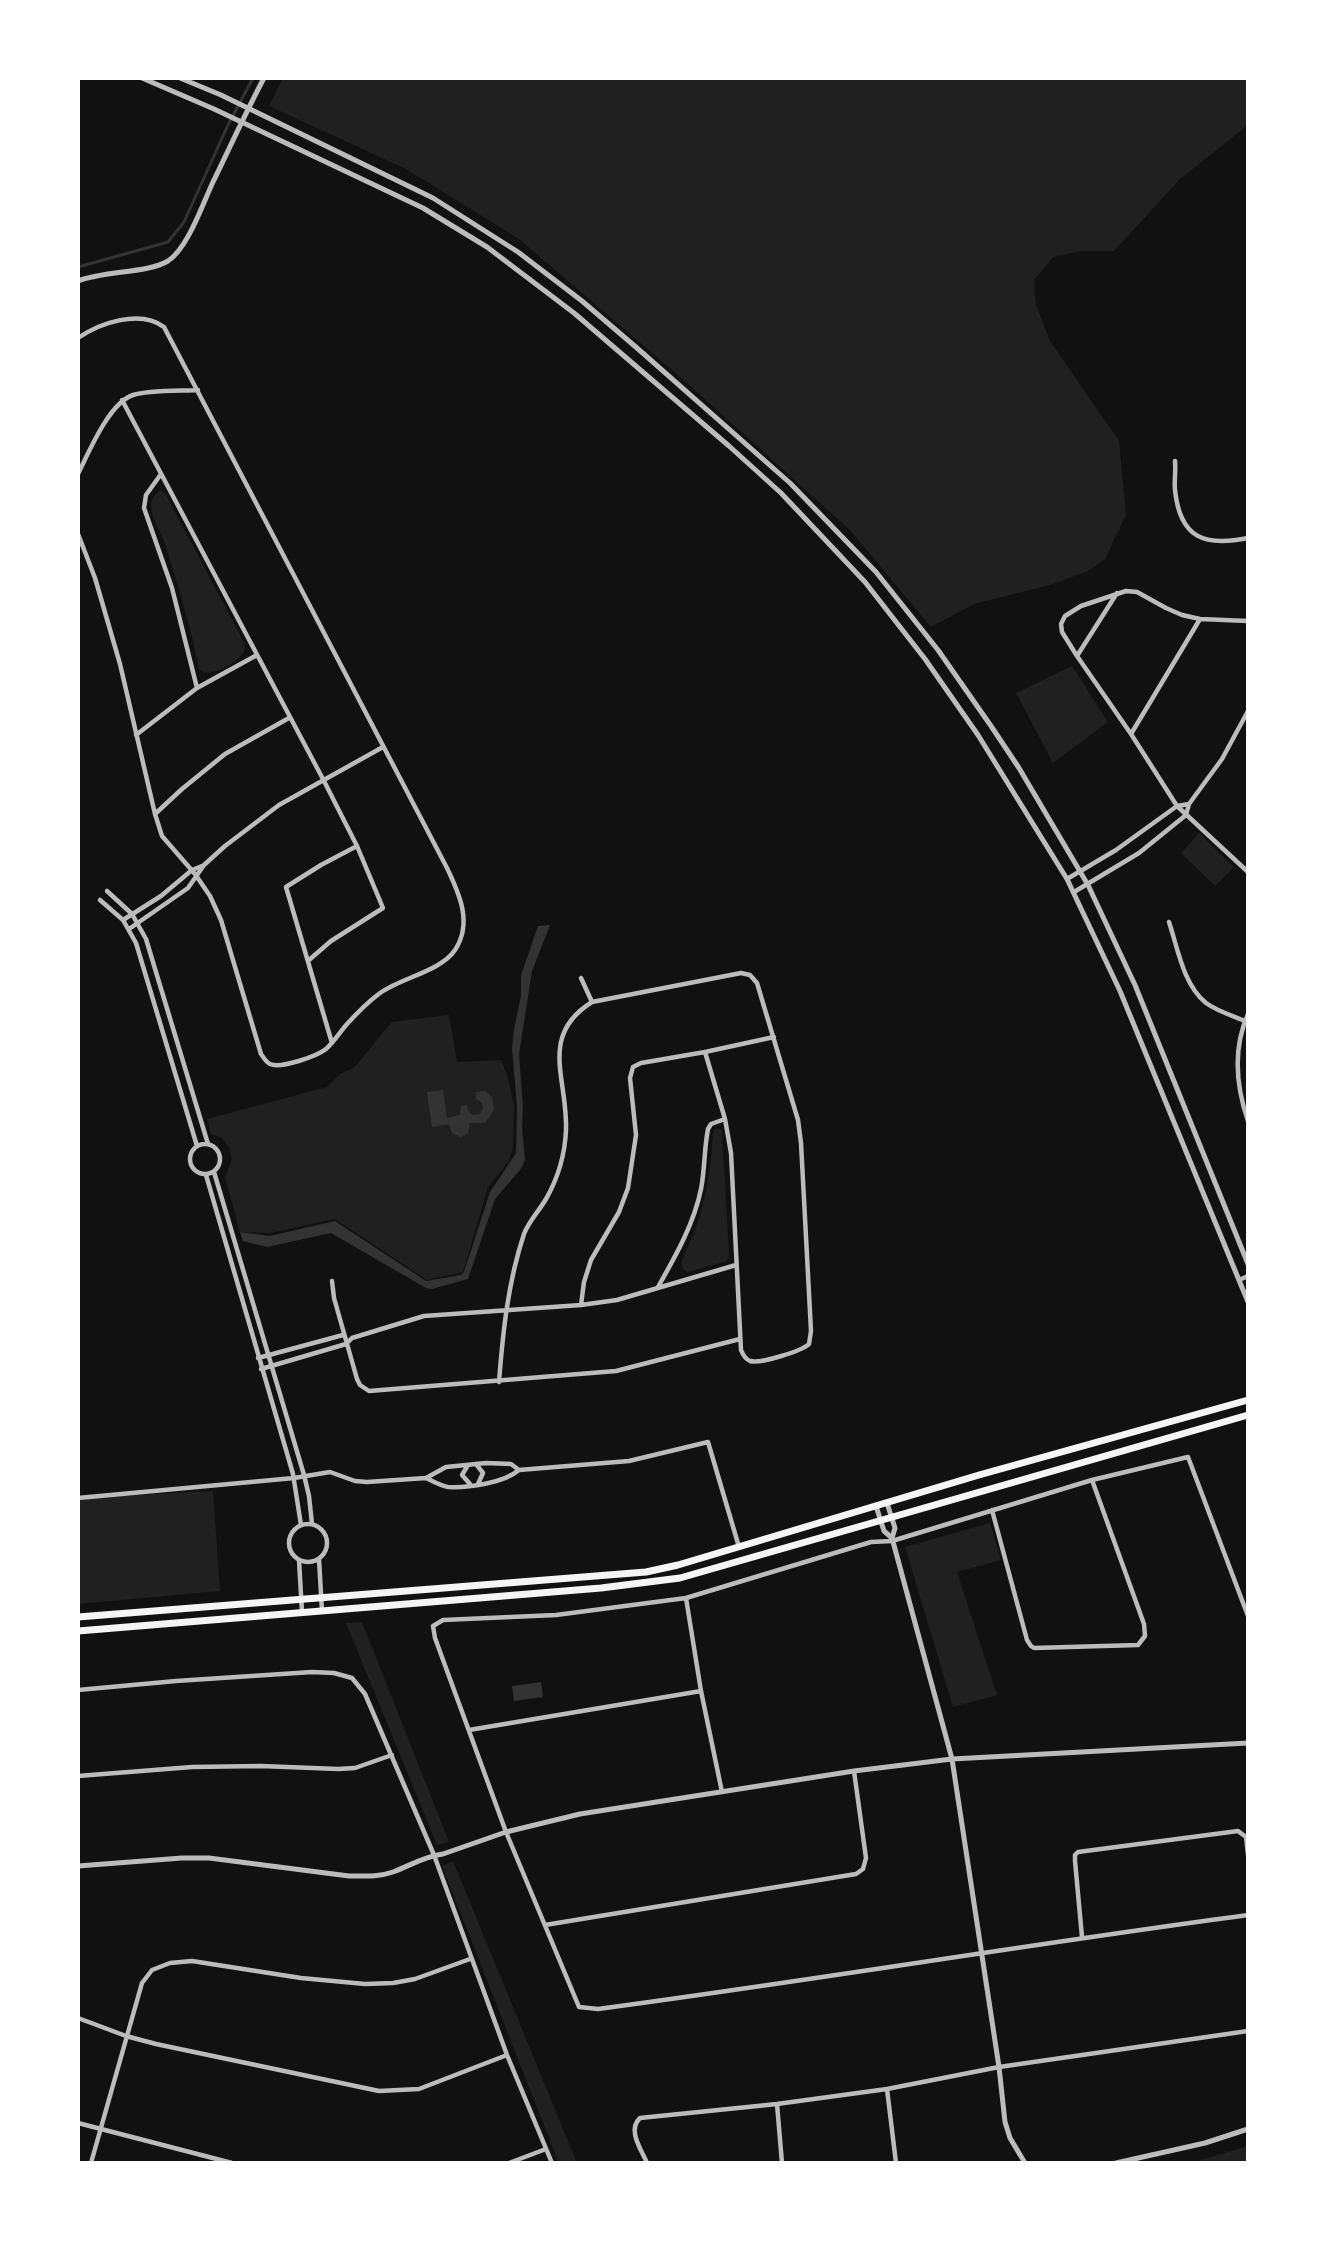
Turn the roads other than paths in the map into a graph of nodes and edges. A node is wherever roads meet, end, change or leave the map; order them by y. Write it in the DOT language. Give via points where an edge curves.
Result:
graph roads {
  1 [pos="142,78"];
  2 [pos="180,78"];
  3 [pos="264,78"];
  4 [pos="78,281"];
  5 [pos="78,338"];
  6 [pos="198,390"];
  7 [pos="122,400"];
  8 [pos="1175,461"];
  9 [pos="78,474"];
  10 [pos="161,474"];
  11 [pos="78,534"];
  12 [pos="1248,538"];
  13 [pos="1117,593"];
  14 [pos="1200,619"];
  15 [pos="1248,621"];
  16 [pos="257,655"];
  17 [pos="1077,656"];
  18 [pos="197,688"];
  19 [pos="1248,711"];
  20 [pos="289,718"];
  21 [pos="1131,734"];
  22 [pos="136,735"];
  23 [pos="383,747"];
  24 [pos="324,781"];
  25 [pos="1189,804"];
  26 [pos="1178,806"];
  27 [pos="155,814"];
  28 [pos="1186,815"];
  29 [pos="357,846"];
  30 [pos="204,865"];
  31 [pos="192,870"];
  32 [pos="1081,871"];
  33 [pos="1248,872"];
  34 [pos="197,877"];
  35 [pos="1067,879"];
  36 [pos="1088,885"];
  37 [pos="108,891"];
  38 [pos="1074,892"];
  39 [pos="100,900"];
  40 [pos="132,915"];
  41 [pos="123,920"];
  42 [pos="1169,922"];
  43 [pos="139,923"];
  44 [pos="129,929"];
  45 [pos="309,960"];
  46 [pos="581,978"];
  47 [pos="592,1002"];
  48 [pos="1248,1014"];
  49 [pos="1245,1021"];
  50 [pos="774,1037"];
  51 [pos="332,1043"];
  52 [pos="705,1052"];
  53 [pos="725,1119"];
  54 [pos="1248,1121"];
  55 [pos="208,1144"];
  56 [pos="197,1146"];
  57 [pos="214,1172"];
  58 [pos="206,1175"];
  59 [pos="1248,1264"];
  60 [pos="736,1265"];
  61 [pos="1248,1276"];
  62 [pos="1239,1280"];
  63 [pos="332,1281"];
  64 [pos="658,1287"];
  65 [pos="1247,1299"];
  66 [pos="581,1305"];
  67 [pos="505,1310"];
  68 [pos="343,1335"];
  69 [pos="352,1338"];
  70 [pos="740,1338"];
  71 [pos="346,1344"];
  72 [pos="268,1355"];
  73 [pos="258,1358"];
  74 [pos="271,1366"];
  75 [pos="261,1369"];
  76 [pos="499,1382"];
  77 [pos="1246,1399"];
  78 [pos="1248,1415"];
  79 [pos="476,1464"];
  80 [pos="468,1465"];
  81 [pos="519,1470"];
  82 [pos="304,1475"];
  83 [pos="294,1478"];
  84 [pos="426,1478"];
  85 [pos="1092,1480"];
  86 [pos="478,1484"];
  87 [pos="470,1485"];
  88 [pos="78,1498"];
  89 [pos="887,1503"];
  90 [pos="876,1506"];
  91 [pos="992,1510"];
  92 [pos="892,1517"];
  93 [pos="880,1520"];
  94 [pos="312,1524"];
  95 [pos="301,1525"];
  96 [pos="892,1540"];
  97 [pos="739,1547"];
  98 [pos="319,1559"];
  99 [pos="299,1560"];
  100 [pos="686,1598"];
  101 [pos="321,1599"];
  102 [pos="301,1600"];
  103 [pos="322,1611"];
  104 [pos="302,1612"];
  105 [pos="78,1617"];
  106 [pos="1248,1617"];
  107 [pos="78,1631"];
  108 [pos="78,1690"];
  109 [pos="701,1691"];
  110 [pos="469,1730"];
  111 [pos="1248,1743"];
  112 [pos="392,1755"];
  113 [pos="952,1759"];
  114 [pos="854,1771"];
  115 [pos="78,1776"];
  116 [pos="722,1792"];
  117 [pos="506,1832"];
  118 [pos="434,1855"];
  119 [pos="1248,1855"];
  120 [pos="78,1866"];
  121 [pos="1248,1915"];
  122 [pos="545,1925"];
  123 [pos="1083,1937"];
  124 [pos="981,1954"];
  125 [pos="470,1959"];
  126 [pos="78,2018"];
  127 [pos="1248,2031"];
  128 [pos="126,2036"];
  129 [pos="507,2055"];
  130 [pos="999,2067"];
  131 [pos="887,2089"];
  132 [pos="777,2104"];
  133 [pos="78,2123"];
  134 [pos="101,2129"];
  135 [pos="1248,2129"];
  136 [pos="546,2149"];
  137 [pos="91,2163"];
  138 [pos="232,2163"];
  139 [pos="509,2163"];
  140 [pos="552,2163"];
  141 [pos="647,2163"];
  142 [pos="782,2163"];
  143 [pos="896,2163"];
  144 [pos="1025,2163"];
  145 [pos="1116,2163"];
  1 -- 35 [label="street" via="423,208 487,247 574,313 781,493 865,582 925,659 989,752"];
  2 -- 32 [label="street" via="433,198 495,236 622,334 790,483 876,572 938,650 1019,768"];
  3 -- 4 [label="street" via="191,229 169,260"];
  5 -- 6 [label="street" via="115,322 156,321 164,327"];
  6 -- 7 [label="street" via="134,394"];
  6 -- 23 [label="street"];
  7 -- 9 [label="street"];
  7 -- 10 [label="street"];
  8 -- 12 [label="street" via="1174,487 1186,528 1206,541"];
  10 -- 16 [label="street"];
  10 -- 18 [label="street" via="146,495 144,508 172,588"];
  11 -- 22 [label="street" via="120,664"];
  13 -- 14 [label="street" via="1137,592 1166,608"];
  13 -- 17 [label="street"];
  13 -- 17 [label="street" via="1080,606 1065,616 1062,632"];
  14 -- 15 [label="street"];
  14 -- 21 [label="street"];
  16 -- 18 [label="street"];
  16 -- 20 [label="street"];
  17 -- 21 [label="street"];
  18 -- 22 [label="street"];
  19 -- 25 [label="street" via="1222,759"];
  20 -- 24 [label="street"];
  20 -- 27 [label="street" via="225,754"];
  21 -- 26 [label="street"];
  22 -- 27 [label="street"];
  23 -- 24 [label="street"];
  23 -- 51 [label="street" via="457,889 463,905 462,935 446,959 381,992"];
  24 -- 29 [label="street"];
  24 -- 30 [label="street" via="249,826"];
  25 -- 26 [label="street"];
  25 -- 28 [label="street"];
  26 -- 28 [label="street"];
  26 -- 32 [label="street"];
  27 -- 31 [label="street" via="162,836"];
  28 -- 33 [label="street"];
  28 -- 36 [label="street" via="1139,854"];
  29 -- 45 [label="street" via="383,908"];
  29 -- 45 [label="street" via="286,887"];
  30 -- 31 [label="street"];
  30 -- 34 [label="street"];
  31 -- 34 [label="street"];
  31 -- 40 [label="street"];
  32 -- 35 [label="street"];
  32 -- 36 [label="street"];
  34 -- 43 [label="street" via="188,888"];
  34 -- 51 [label="street" via="221,920 266,1061 279,1066 314,1056"];
  35 -- 38 [label="street"];
  36 -- 38 [label="street"];
  36 -- 59 [label="street" via="1136,985"];
  37 -- 40 [label="street"];
  38 -- 62 [label="street" via="1120,991"];
  39 -- 41 [label="street"];
  40 -- 41 [label="street"];
  40 -- 43 [label="street"];
  41 -- 44 [label="street"];
  42 -- 49 [label="street" via="1197,994 1208,1004"];
  43 -- 44 [label="street"];
  43 -- 55 [label="street"];
  44 -- 56 [label="street"];
  45 -- 51 [label="street"];
  46 -- 47 [label="street"];
  47 -- 50 [label="street" via="746,973 757,983"];
  47 -- 67 [label="street" via="567,1024 560,1040 564,1152 555,1182 525,1230"];
  48 -- 49 [label="street"];
  49 -- 54 [label="street" via="1237,1066"];
  50 -- 52 [label="street"];
  50 -- 70 [label="street" via="801,1143 811,1338 800,1350 750,1361 744,1357"];
  52 -- 53 [label="street"];
  52 -- 66 [label="street" via="633,1067 630,1078 636,1135 628,1188 591,1260"];
  53 -- 60 [label="street" via="731,1153"];
  53 -- 64 [label="street" via="708,1129 697,1204"];
  55 -- 56 [label="street"];
  55 -- 57 [label="street" via="220,1156"];
  56 -- 58 [label="street" via="190,1157 191,1164"];
  57 -- 58 [label="street"];
  57 -- 72 [label="street"];
  58 -- 73 [label="street"];
  60 -- 64 [label="street"];
  60 -- 70 [label="street"];
  61 -- 62 [label="street"];
  62 -- 65 [label="street"];
  63 -- 68 [label="street"];
  64 -- 66 [label="street" via="617,1300"];
  66 -- 67 [label="street"];
  67 -- 69 [label="street" via="424,1316"];
  67 -- 76 [label="street"];
  68 -- 69 [label="street"];
  68 -- 71 [label="street"];
  68 -- 72 [label="street"];
  69 -- 71 [label="street"];
  70 -- 76 [label="street" via="616,1371"];
  71 -- 74 [label="street"];
  71 -- 76 [label="street" via="360,1385 369,1390"];
  72 -- 73 [label="street"];
  72 -- 74 [label="street"];
  73 -- 75 [label="street"];
  74 -- 75 [label="street"];
  74 -- 82 [label="street"];
  75 -- 83 [label="street"];
  77 -- 89 [label="main road"];
  78 -- 92 [label="main road"];
  79 -- 80 [label="street"];
  79 -- 81 [label="street" via="499,1462"];
  79 -- 86 [label="street" via="483,1473"];
  80 -- 84 [label="street" via="446,1467"];
  80 -- 87 [label="street" via="462,1475"];
  81 -- 86 [label="street" via="496,1482"];
  81 -- 97 [label="street" via="629,1461 708,1442"];
  82 -- 83 [label="street"];
  82 -- 84 [label="street" via="330,1472 367,1482"];
  82 -- 94 [label="street"];
  83 -- 88 [label="street"];
  83 -- 95 [label="street"];
  84 -- 87 [label="street" via="447,1487"];
  85 -- 91 [label="street"];
  85 -- 91 [label="street" via="1144,1624 1144,1636 1138,1645 1030,1646"];
  85 -- 106 [label="street" via="1188,1457"];
  86 -- 87 [label="street"];
  89 -- 90 [label="main road"];
  89 -- 92 [label="street"];
  90 -- 93 [label="street"];
  90 -- 97 [label="main road"];
  91 -- 96 [label="street"];
  92 -- 93 [label="main road"];
  92 -- 96 [label="street"];
  93 -- 96 [label="street"];
  93 -- 103 [label="main road" via="680,1578"];
  94 -- 95 [label="street"];
  94 -- 98 [label="street" via="323,1531 327,1542"];
  95 -- 99 [label="street" via="291,1533 289,1545"];
  96 -- 100 [label="street" via="872,1542"];
  96 -- 113 [label="street"];
  97 -- 101 [label="main road" via="646,1572"];
  98 -- 99 [label="street"];
  98 -- 101 [label="street"];
  99 -- 102 [label="street"];
  100 -- 109 [label="street"];
  100 -- 110 [label="street" via="556,1615 443,1620 433,1626"];
  101 -- 102 [label="main road"];
  101 -- 103 [label="street"];
  102 -- 104 [label="street"];
  102 -- 105 [label="main road"];
  103 -- 104 [label="main road"];
  104 -- 107 [label="main road"];
  108 -- 112 [label="street" via="334,1673 352,1678 365,1694"];
  109 -- 110 [label="street"];
  109 -- 116 [label="street"];
  110 -- 117 [label="street"];
  111 -- 113 [label="street"];
  112 -- 115 [label="street" via="355,1768 192,1767"];
  112 -- 118 [label="street"];
  113 -- 114 [label="street"];
  113 -- 124 [label="street"];
  114 -- 116 [label="street"];
  114 -- 122 [label="street" via="866,1858 863,1869 856,1874"];
  116 -- 117 [label="street" via="580,1814"];
  117 -- 118 [label="street"];
  117 -- 122 [label="street"];
  118 -- 120 [label="street" via="390,1873 368,1876 209,1858"];
  118 -- 125 [label="street"];
  119 -- 123 [label="street" via="1246,1837 1238,1831 1078,1852 1075,1861"];
  121 -- 123 [label="street"];
  122 -- 124 [label="street" via="579,2007 598,2009"];
  123 -- 124 [label="street"];
  124 -- 130 [label="street"];
  125 -- 128 [label="street" via="415,1979 365,1984 192,1961 170,1963 152,1970 142,1983"];
  125 -- 129 [label="street"];
  126 -- 128 [label="street"];
  127 -- 130 [label="street"];
  128 -- 129 [label="street" via="379,2091 419,2089"];
  128 -- 134 [label="street"];
  129 -- 136 [label="street"];
  130 -- 131 [label="street"];
  130 -- 144 [label="street" via="1005,2122"];
  131 -- 132 [label="street"];
  131 -- 143 [label="street"];
  132 -- 141 [label="street" via="640,2118 633,2130"];
  132 -- 142 [label="street"];
  133 -- 134 [label="street"];
  134 -- 137 [label="street"];
  134 -- 138 [label="street"];
  135 -- 145 [label="street"];
  136 -- 139 [label="street"];
  136 -- 140 [label="street"];
}
